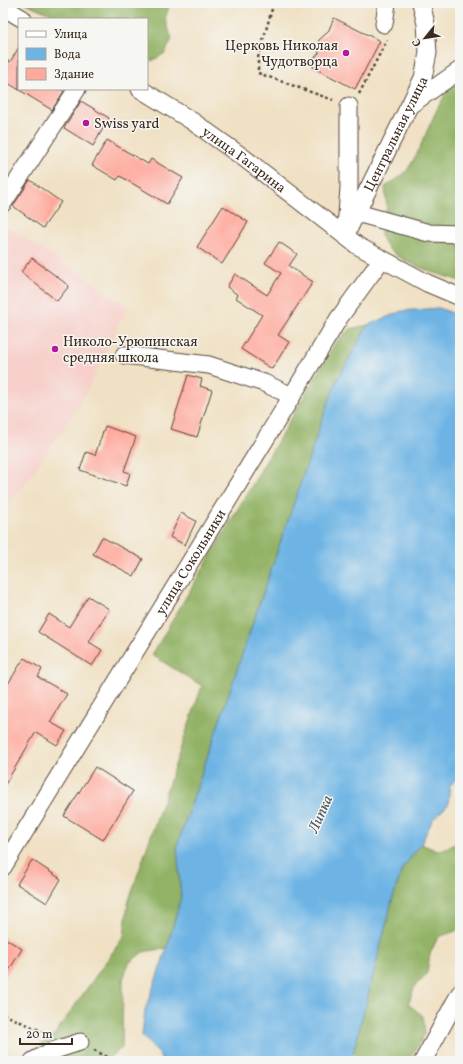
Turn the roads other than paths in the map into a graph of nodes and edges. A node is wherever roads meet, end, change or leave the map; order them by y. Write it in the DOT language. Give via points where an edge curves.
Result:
graph roads {
  1 [pos="387,3"];
  2 [pos="421,3"];
  3 [pos="3,7"];
  4 [pos="22,18"];
  5 [pos="384,24"];
  6 [pos="460,70"];
  7 [pos="76,90"];
  8 [pos="142,90"];
  9 [pos="411,105"];
  10 [pos="349,106"];
  11 [pos="3,203"];
  12 [pos="357,213"];
  13 [pos="460,234"];
  14 [pos="345,236"];
  15 [pos="382,259"];
  16 [pos="460,298"];
  17 [pos="124,355"];
  18 [pos="292,396"];
  19 [pos="3,867"];
  20 [pos="460,993"];
  21 [pos="80,1042"];
  22 [pos="33,1061"];
  23 [pos="423,1061"];
  1 -- 5 [label="street"];
  2 -- 9 [label="street, Центральная улица" via="426,24 428,53 424,78"];
  3 -- 4 [label="street"];
  6 -- 9 [label="street"];
  7 -- 11 [label="street"];
  8 -- 14 [label="street, улица Гагарина" via="192,121 244,158"];
  9 -- 12 [label="street, Центральная улица"];
  10 -- 14 [label="street" via="349,187"];
  12 -- 13 [label="street" via="428,233"];
  12 -- 14 [label="street, Центральная улица"];
  14 -- 15 [label="street, улица Гагарина"];
  15 -- 16 [label="street, улица Гагарина"];
  15 -- 18 [label="street, улица Сокольники" via="339,318"];
  17 -- 18 [label="street" via="209,366 264,383"];
  18 -- 19 [label="street, улица Сокольники"];
  20 -- 23 [label="street"];
  21 -- 22 [label="street" via="52,1051"];
}
